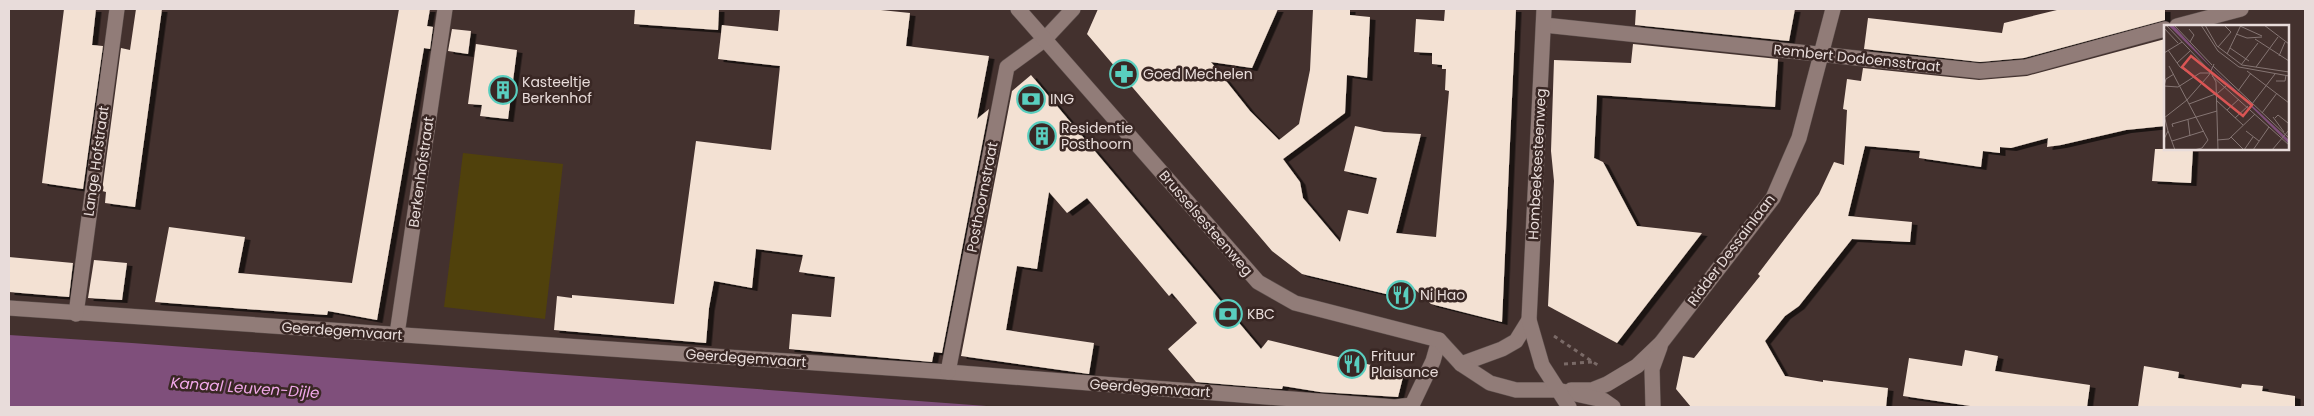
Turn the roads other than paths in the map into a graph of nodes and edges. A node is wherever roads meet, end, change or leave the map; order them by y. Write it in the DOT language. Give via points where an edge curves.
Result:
graph roads {
  1 [pos="117,9"];
  2 [pos="445,9"];
  3 [pos="1018,9"];
  4 [pos="1073,9"];
  5 [pos="1544,9"];
  6 [pos="1833,9"];
  7 [pos="2241,9"];
  8 [pos="1544,25"];
  9 [pos="2181,25"];
  10 [pos="2164,29"];
  11 [pos="1044,40"];
  12 [pos="1821,54"];
  13 [pos="9,308"];
  14 [pos="76,314"];
  15 [pos="1529,320"];
  16 [pos="398,334"];
  17 [pos="1439,340"];
  18 [pos="1661,343"];
  19 [pos="1461,364"];
  20 [pos="948,372"];
  21 [pos="1557,390"];
  22 [pos="1569,407"];
  23 [pos="1613,407"];
  24 [pos="1653,407"];
  1 -- 14 [label="street, Lange Hofstraat"];
  2 -- 16 [label="street, Berkenhofstraat"];
  3 -- 11 [label="street, Brusselsesteenweg"];
  4 -- 11 [label="street, Posthoornstraat"];
  5 -- 8 [label="street, Hombeeksesteenweg"];
  6 -- 12 [label="street, Ridder Dessainlaan"];
  7 -- 9 [label="street"];
  8 -- 12 [label="street, Rembert Dodoensstraat"];
  8 -- 15 [label="street, Hombeeksesteenweg"];
  10 -- 12 [label="street, Rembert Dodoensstraat" via="2026,68 1980,70"];
  11 -- 17 [label="street, Brusselsesteenweg" via="1258,282 1295,303"];
  11 -- 20 [label="street, Posthoornstraat" via="1007,67"];
  12 -- 18 [label="street, Ridder Dessainlaan" via="1798,138 1773,198"];
  13 -- 14 [label="street, Geerdegemvaart"];
  14 -- 16 [label="street, Geerdegemvaart"];
  15 -- 19 [label="street, Hombeeksesteenweg" via="1516,341 1502,350"];
  15 -- 21 [label="street, Hombeeksesteenweg" via="1542,365"];
  16 -- 20 [label="street, Geerdegemvaart"];
  17 -- 19 [label="street"];
  17 -- 20 [label="street, Geerdegemvaart" via="1433,361 1412,405 1395,407"];
  18 -- 21 [label="street, Ridder Dessainlaan" via="1637,366 1592,390"];
  18 -- 24 [label="street" via="1652,369"];
  19 -- 21 [label="street" via="1490,383 1516,390"];
  21 -- 22 [label="street, Hombeeksesteenweg"];
  21 -- 23 [label="street" via="1603,400"];
}
